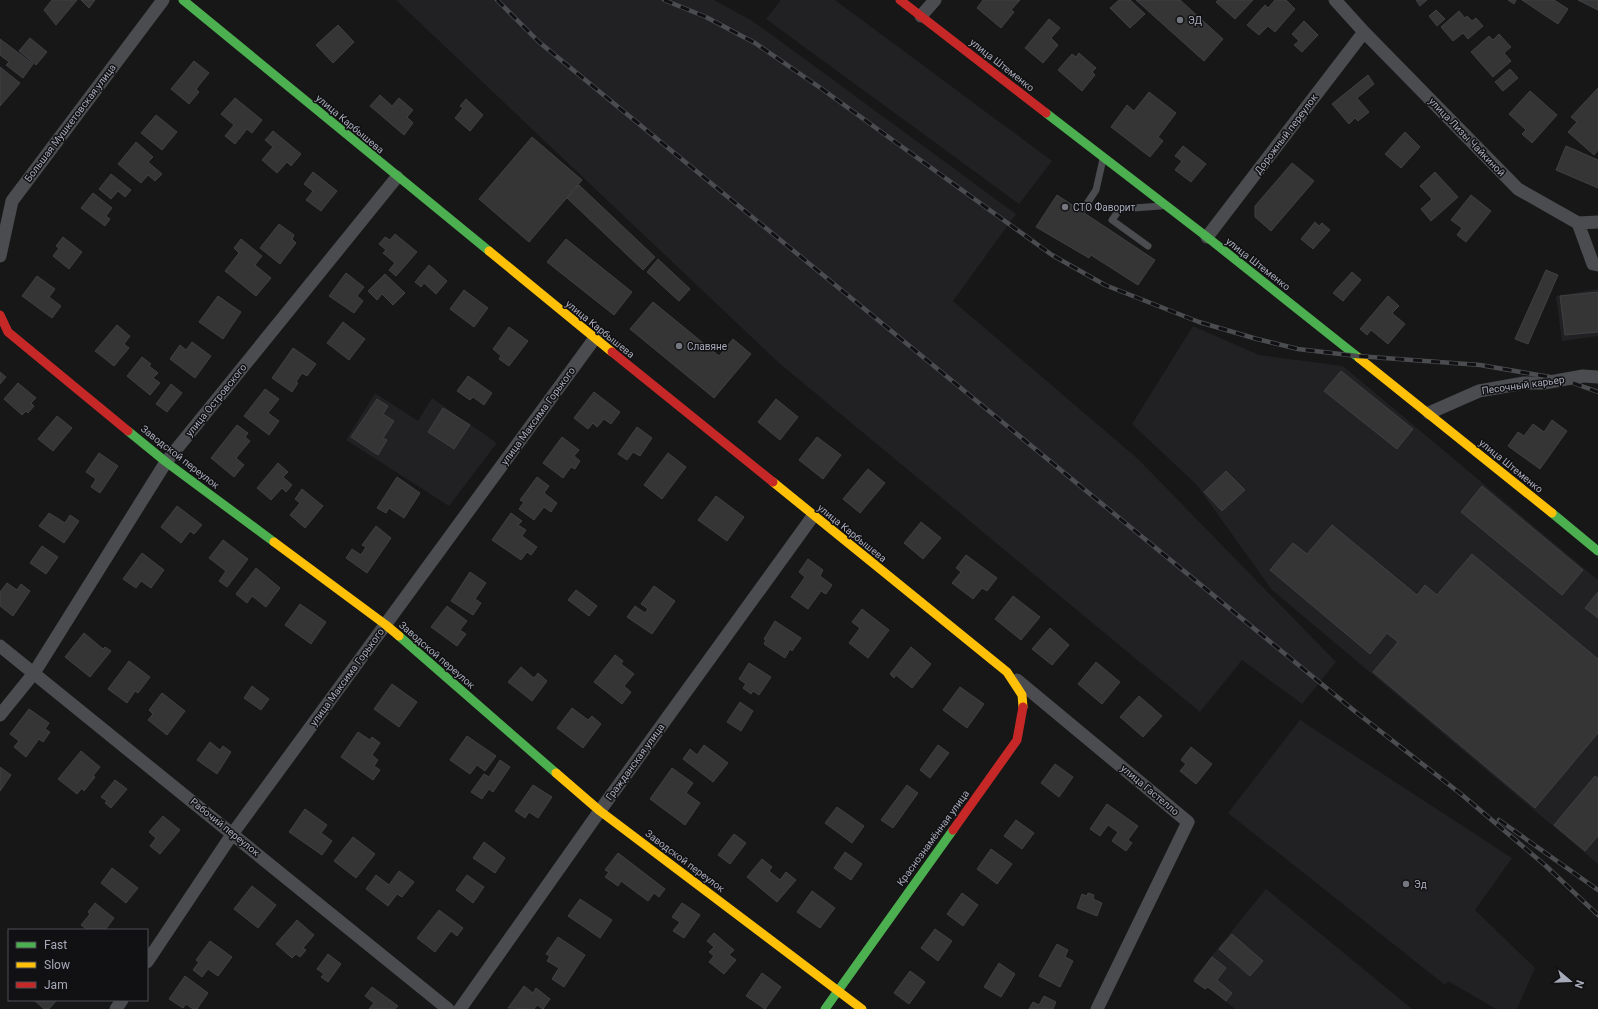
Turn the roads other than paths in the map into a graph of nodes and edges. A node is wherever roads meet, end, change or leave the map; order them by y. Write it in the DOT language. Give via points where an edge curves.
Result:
graph roads {
  1 [pos="162,0"];
  2 [pos="183,0"];
  3 [pos="900,0"];
  4 [pos="935,0"];
  5 [pos="1335,0"];
  6 [pos="920,16"];
  7 [pos="1364,32"];
  8 [pos="1103,157"];
  9 [pos="397,177"];
  10 [pos="12,201"];
  11 [pos="1167,206"];
  12 [pos="1084,208"];
  13 [pos="0,210"];
  14 [pos="1598,222"];
  15 [pos="1578,223"];
  16 [pos="1207,237"];
  17 [pos="1148,246"];
  18 [pos="0,256"];
  19 [pos="1598,265"];
  20 [pos="0,315"];
  21 [pos="595,338"];
  22 [pos="1598,377"];
  23 [pos="1429,413"];
  24 [pos="166,462"];
  25 [pos="813,516"];
  26 [pos="1598,551"];
  27 [pos="386,625"];
  28 [pos="0,646"];
  29 [pos="1006,672"];
  30 [pos="34,673"];
  31 [pos="0,715"];
  32 [pos="600,811"];
  33 [pos="233,833"];
  34 [pos="148,960"];
  35 [pos="838,991"];
  36 [pos="448,1009"];
  37 [pos="460,1009"];
  38 [pos="825,1009"];
  39 [pos="862,1009"];
  40 [pos="1097,1009"];
  1 -- 10 [label="street, Большая Мушкетовская улица"];
  2 -- 9 [label="main road, улица Карбышева"];
  3 -- 6 [label="main road, улица Штеменко"];
  4 -- 6 [label="street"];
  5 -- 7 [label="street, улица Лизы Чайкиной"];
  6 -- 8 [label="main road, улица Штеменко"];
  7 -- 15 [label="street, улица Лизы Чайкиной" via="1518,189"];
  7 -- 16 [label="street, Дорожный переулок"];
  8 -- 11 [label="main road, улица Штеменко"];
  8 -- 12 [label="lane" via="1096,190"];
  9 -- 21 [label="main road, улица Карбышева"];
  9 -- 24 [label="street, улица Островского"];
  10 -- 13 [label="street"];
  10 -- 18 [label="street, Большая Мушкетовская улица"];
  11 -- 16 [label="main road, улица Штеменко"];
  11 -- 17 [label="lane" via="1120,209 1112,220"];
  14 -- 15 [label="street"];
  15 -- 19 [label="street" via="1593,264"];
  16 -- 23 [label="main road, улица Штеменко"];
  20 -- 24 [label="main road, Заводской переулок" via="8,332"];
  21 -- 25 [label="main road, улица Карбышева"];
  21 -- 27 [label="street, улица Максима Горького"];
  22 -- 23 [label="street, Песочный карьер" via="1583,376 1479,391"];
  23 -- 26 [label="main road, улица Штеменко"];
  24 -- 27 [label="main road, Заводской переулок"];
  24 -- 30 [label="street, улица Островского"];
  25 -- 29 [label="main road, улица Карбышева"];
  25 -- 32 [label="street, Гражданская улица"];
  27 -- 32 [label="main road, Заводской переулок"];
  27 -- 33 [label="street, улица Максима Горького"];
  28 -- 30 [label="street, Рабочий переулок"];
  29 -- 35 [label="main road, Краснознамённая улица" via="1022,695 1023,710 1017,740"];
  29 -- 40 [label="street, улица Гастелло" via="1188,822"];
  30 -- 31 [label="street, улица Островского"];
  30 -- 33 [label="street, Рабочий переулок"];
  32 -- 35 [label="main road, Заводской переулок"];
  32 -- 37 [label="street, Гражданская улица"];
  33 -- 34 [label="street, улица Максима Горького"];
  33 -- 36 [label="street, Рабочий переулок"];
  35 -- 38 [label="main road, Краснознамённая улица"];
  35 -- 39 [label="main road, Заводской переулок"];
}
